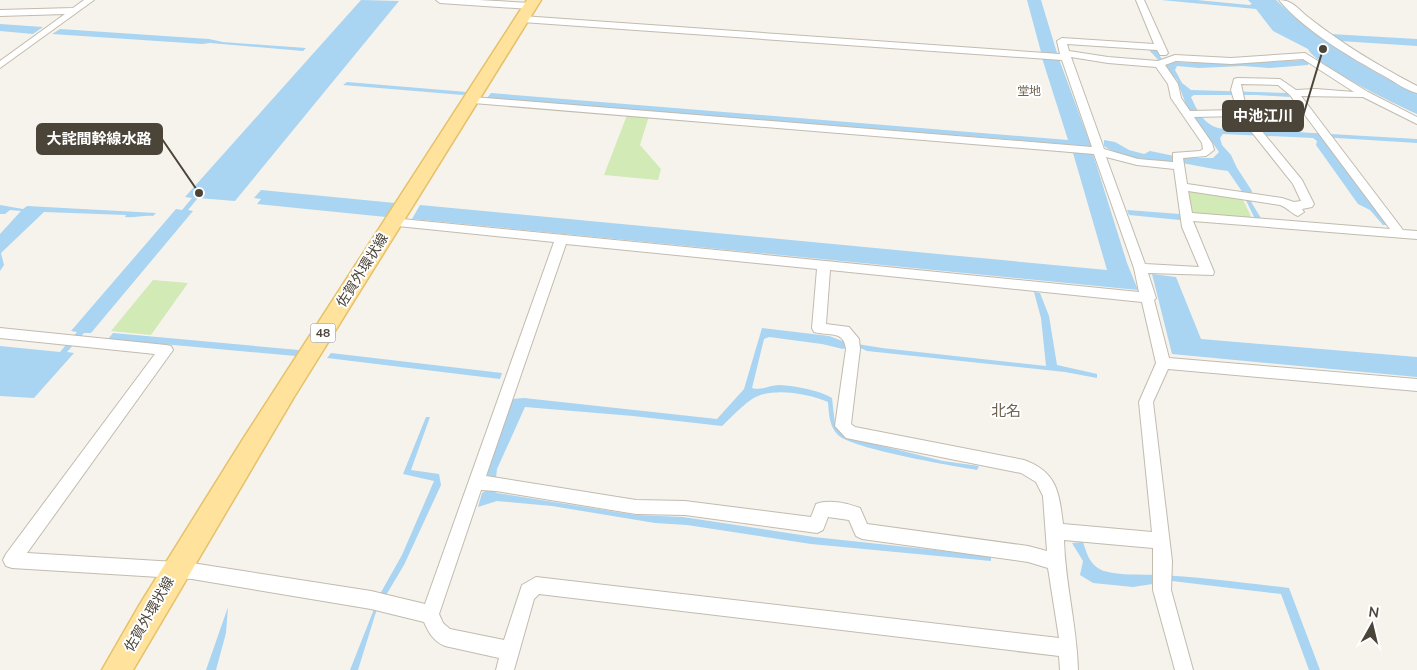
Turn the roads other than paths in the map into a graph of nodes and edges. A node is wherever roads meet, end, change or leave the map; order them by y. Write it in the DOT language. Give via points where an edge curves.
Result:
graph roads {
  1 [pos="90,0"];
  2 [pos="440,0"];
  3 [pos="1140,0"];
  4 [pos="1283,0"];
  5 [pos="529,8"];
  6 [pos="75,11"];
  7 [pos="7,12"];
  8 [pos="1160,47"];
  9 [pos="1066,55"];
  10 [pos="1162,62"];
  11 [pos="1236,64"];
  12 [pos="0,66"];
  13 [pos="1254,80"];
  14 [pos="1417,90"];
  15 [pos="1294,93"];
  16 [pos="1364,94"];
  17 [pos="472,100"];
  18 [pos="1242,113"];
  19 [pos="1187,114"];
  20 [pos="1417,121"];
  21 [pos="1098,151"];
  22 [pos="1178,162"];
  23 [pos="1184,187"];
  24 [pos="1294,206"];
  25 [pos="1186,218"];
  26 [pos="392,222"];
  27 [pos="1308,227"];
  28 [pos="1400,234"];
  29 [pos="1417,235"];
  30 [pos="561,240"];
  31 [pos="824,265"];
  32 [pos="1140,268"];
  33 [pos="1149,298"];
  34 [pos="0,333"];
  35 [pos="1163,364"];
  36 [pos="1417,385"];
  37 [pos="476,483"];
  38 [pos="1055,531"];
  39 [pos="1161,541"];
  40 [pos="1056,562"];
  41 [pos="176,569"];
  42 [pos="430,614"];
  43 [pos="1067,648"];
  44 [pos="510,652"];
  45 [pos="116,670"];
  46 [pos="505,670"];
  47 [pos="1069,670"];
  48 [pos="1184,670"];
  1 -- 6 [label="street"];
  2 -- 5 [label="street"];
  3 -- 8 [label="street"];
  4 -- 14 [label="street" via="1332,41"];
  5 -- 9 [label="street"];
  5 -- 17 [label="main road, 佐賀外環状線 / 48"];
  6 -- 7 [label="street"];
  6 -- 12 [label="street"];
  8 -- 9 [label="street" via="1062,41"];
  8 -- 10 [label="street"];
  9 -- 10 [label="street"];
  9 -- 21 [label="street"];
  10 -- 11 [label="street" via="1175,58"];
  10 -- 19 [label="street" via="1176,98"];
  11 -- 13 [label="street"];
  11 -- 16 [label="street" via="1305,56"];
  13 -- 15 [label="street" via="1280,82"];
  13 -- 18 [label="street" via="1237,81 1235,92"];
  15 -- 16 [label="street"];
  15 -- 28 [label="street"];
  16 -- 20 [label="street"];
  17 -- 21 [label="street"];
  17 -- 26 [label="main road, 佐賀外環状線 / 48"];
  18 -- 19 [label="street"];
  18 -- 24 [label="street" via="1298,183 1308,204"];
  19 -- 22 [label="street" via="1209,150"];
  21 -- 22 [label="street" via="1137,162"];
  21 -- 32 [label="street"];
  22 -- 23 [label="street"];
  23 -- 24 [label="street"];
  23 -- 25 [label="street"];
  24 -- 27 [label="street"];
  25 -- 27 [label="street"];
  25 -- 32 [label="street" via="1208,272"];
  26 -- 30 [label="street"];
  26 -- 41 [label="main road, 佐賀外環状線 / 48"];
  27 -- 28 [label="street"];
  28 -- 29 [label="street"];
  30 -- 31 [label="street"];
  30 -- 37 [label="street"];
  31 -- 33 [label="street"];
  31 -- 38 [label="street" via="819,328 844,331 852,344 842,426 851,433 1024,467 1042,477 1051,496"];
  32 -- 33 [label="street"];
  33 -- 35 [label="street"];
  34 -- 41 [label="street" via="166,350 12,560"];
  35 -- 36 [label="street"];
  35 -- 39 [label="street" via="1146,402"];
  37 -- 40 [label="street" via="636,506 685,508 816,525 822,509 854,513 862,532 1028,554"];
  37 -- 42 [label="street"];
  38 -- 39 [label="street"];
  38 -- 40 [label="street"];
  39 -- 48 [label="street" via="1162,590"];
  40 -- 43 [label="street"];
  41 -- 42 [label="street" via="378,602"];
  41 -- 45 [label="main road, 佐賀外環状線 / 48"];
  42 -- 44 [label="street" via="445,637"];
  43 -- 44 [label="street" via="536,585 528,591"];
  43 -- 47 [label="street"];
  44 -- 46 [label="street"];
}
